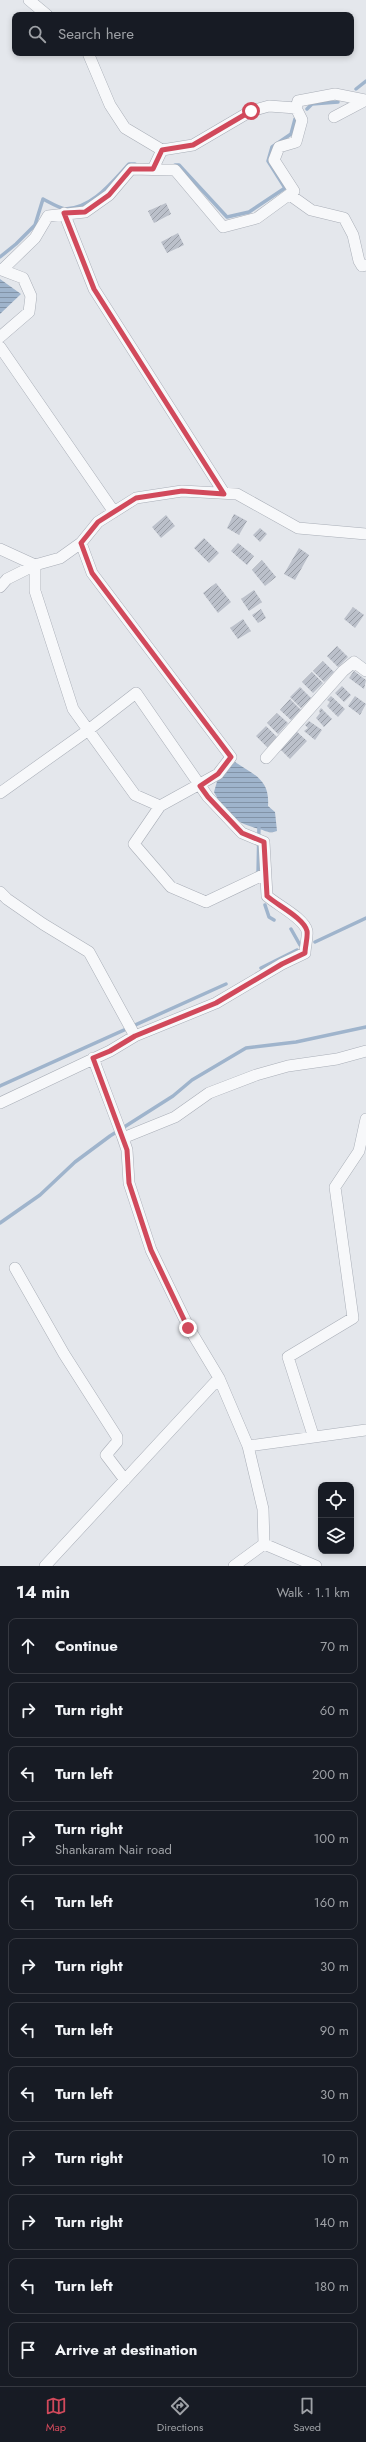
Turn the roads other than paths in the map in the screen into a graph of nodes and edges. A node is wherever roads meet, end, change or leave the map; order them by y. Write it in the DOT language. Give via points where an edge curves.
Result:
graph roads {
  1 [pos="29,0"];
  2 [pos="43,12"];
  3 [pos="89,56"];
  4 [pos="296,108"];
  5 [pos="334,117"];
  6 [pos="160,154"];
  7 [pos="153,169"];
  8 [pos="290,195"];
  9 [pos="64,213"];
  10 [pos="366,265"];
  11 [pos="1,269"];
  12 [pos="0,337"];
  13 [pos="0,347"];
  14 [pos="224,494"];
  15 [pos="114,512"];
  16 [pos="366,534"];
  17 [pos="81,543"];
  18 [pos="0,549"];
  19 [pos="35,565"];
  20 [pos="0,586"];
  21 [pos="366,671"];
  22 [pos="87,731"];
  23 [pos="266,758"];
  24 [pos="200,786"];
  25 [pos="0,792"];
  26 [pos="160,806"];
  27 [pos="265,874"];
  28 [pos="0,892"];
  29 [pos="132,1030"];
  30 [pos="366,1051"];
  31 [pos="93,1058"];
  32 [pos="0,1103"];
  33 [pos="366,1119"];
  34 [pos="122,1137"];
  35 [pos="15,1268"];
  36 [pos="219,1378"];
  37 [pos="366,1430"];
  38 [pos="313,1436"];
  39 [pos="248,1446"];
  40 [pos="125,1480"];
  41 [pos="264,1544"];
  42 [pos="45,1566"];
  43 [pos="234,1566"];
  44 [pos="316,1566"];
  1 -- 2 [label="street"];
  3 -- 6 [label="street" via="110,104 125,128"];
  4 -- 5 [label="street" via="298,101 336,94 366,100"];
  4 -- 6 [label="street" via="263,108 241,116 193,145"];
  4 -- 8 [label="street" via="302,120 296,142 279,146 274,160 294,192"];
  6 -- 7 [label="street"];
  7 -- 8 [label="street" via="175,170 223,227 257,218"];
  7 -- 9 [label="street" via="131,169 109,195 85,212"];
  8 -- 10 [label="street" via="312,210 344,218 354,235 359,261 362,266"];
  9 -- 11 [label="street" via="48,216 35,238"];
  9 -- 14 [label="street" via="94,289"];
  11 -- 12 [label="street" via="23,278 31,296 29,312"];
  13 -- 15 [label="street"];
  14 -- 15 [label="street" via="182,491 136,498"];
  14 -- 16 [label="street" via="237,494 298,528"];
  15 -- 17 [label="street" via="98,522"];
  17 -- 19 [label="street" via="60,558"];
  17 -- 24 [label="street" via="92,573 231,757 218,774"];
  18 -- 19 [label="street"];
  19 -- 20 [label="street" via="7,579"];
  19 -- 22 [label="street" via="37,598 73,709"];
  21 -- 23 [label="street" via="354,662 343,671"];
  22 -- 24 [label="street" via="136,693"];
  22 -- 25 [label="street"];
  22 -- 26 [label="street" via="135,795"];
  24 -- 26 [label="street"];
  24 -- 27 [label="street" via="242,833 264,842"];
  26 -- 27 [label="street" via="134,844 171,887 206,902"];
  27 -- 29 [label="street" via="267,896 280,908 297,916 307,930 305,953 216,1003"];
  28 -- 29 [label="street" via="6,899 43,924 89,952"];
  29 -- 31 [label="street" via="110,1051"];
  30 -- 34 [label="street" via="256,1075 209,1093 175,1117"];
  31 -- 32 [label="street"];
  31 -- 34 [label="street"];
  33 -- 38 [label="street" via="359,1151 335,1187 353,1318 288,1357"];
  34 -- 36 [label="street" via="127,1150 129,1183 151,1250 188,1328"];
  35 -- 40 [label="street" via="64,1354 117,1437 117,1442 106,1455"];
  36 -- 39 [label="street"];
  36 -- 40 [label="street"];
  37 -- 38 [label="street"];
  38 -- 39 [label="street"];
  39 -- 41 [label="street" via="263,1509"];
  40 -- 42 [label="street"];
  41 -- 43 [label="street"];
  41 -- 44 [label="street"];
}
